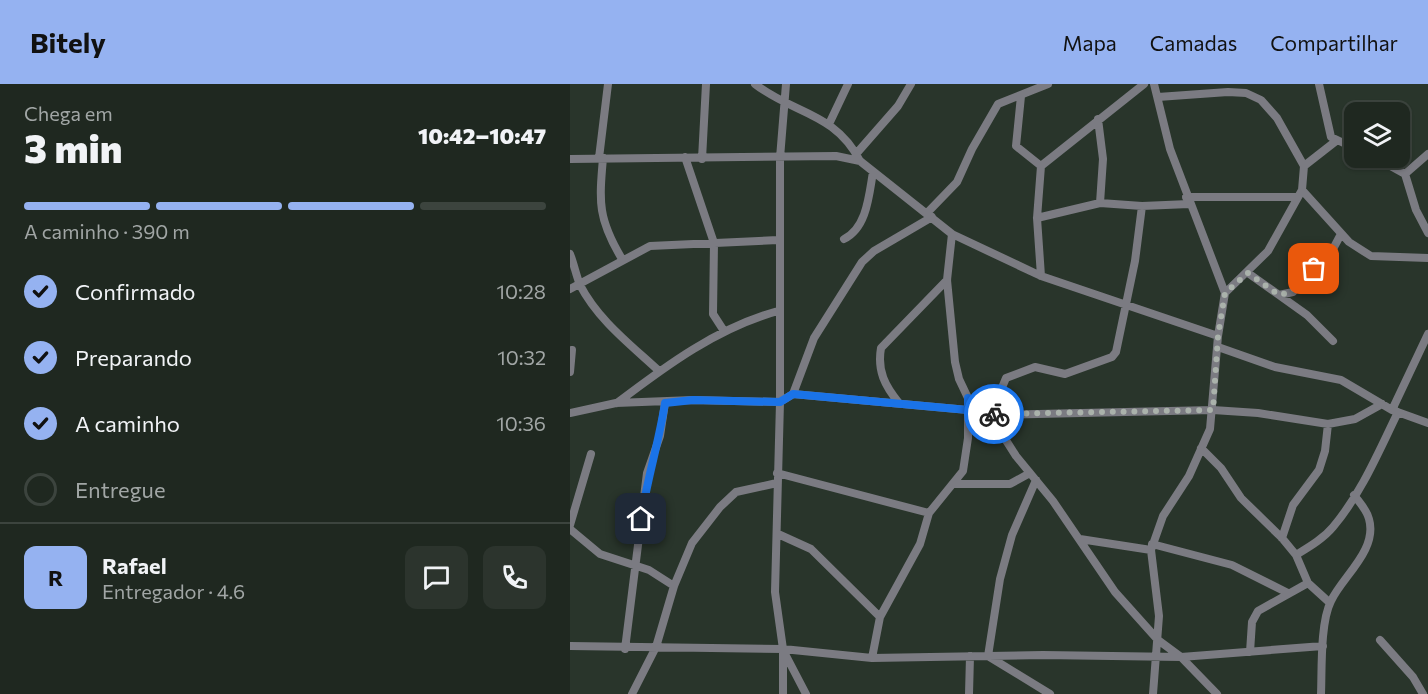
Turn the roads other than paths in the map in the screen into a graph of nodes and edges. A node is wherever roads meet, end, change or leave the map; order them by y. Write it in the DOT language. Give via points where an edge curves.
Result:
graph roads {
  1 [pos="608,84"];
  2 [pos="706,84"];
  3 [pos="755,84"];
  4 [pos="786,84"];
  5 [pos="848,84"];
  6 [pos="1048,84"];
  7 [pos="1144,84"];
  8 [pos="1154,84"];
  9 [pos="1319,84"];
  10 [pos="907,85"];
  11 [pos="1021,96"];
  12 [pos="1158,98"];
  13 [pos="785,100"];
  14 [pos="1098,119"];
  15 [pos="829,124"];
  16 [pos="1336,141"];
  17 [pos="1344,144"];
  18 [pos="1428,154"];
  19 [pos="685,157"];
  20 [pos="601,158"];
  21 [pos="780,158"];
  22 [pos="858,158"];
  23 [pos="570,159"];
  24 [pos="702,159"];
  25 [pos="1041,166"];
  26 [pos="1304,166"];
  27 [pos="1394,168"];
  28 [pos="873,172"];
  29 [pos="1405,174"];
  30 [pos="1300,193"];
  31 [pos="1188,200"];
  32 [pos="1100,203"];
  33 [pos="1142,206"];
  34 [pos="930,215"];
  35 [pos="1037,218"];
  36 [pos="1427,230"];
  37 [pos="952,234"];
  38 [pos="1341,234"];
  39 [pos="844,239"];
  40 [pos="778,240"];
  41 [pos="714,243"];
  42 [pos="570,254"];
  43 [pos="1428,258"];
  44 [pos="622,259"];
  45 [pos="1248,273"];
  46 [pos="1041,276"];
  47 [pos="947,280"];
  48 [pos="579,283"];
  49 [pos="570,289"];
  50 [pos="1225,293"];
  51 [pos="1279,295"];
  52 [pos="1125,303"];
  53 [pos="778,311"];
  54 [pos="724,331"];
  55 [pos="1428,334"];
  56 [pos="1218,336"];
  57 [pos="1333,341"];
  58 [pos="1218,347"];
  59 [pos="573,350"];
  60 [pos="659,371"];
  61 [pos="570,372"];
  62 [pos="793,394"];
  63 [pos="968,398"];
  64 [pos="780,402"];
  65 [pos="616,403"];
  66 [pos="665,403"];
  67 [pos="899,403"];
  68 [pos="1382,404"];
  69 [pos="968,410"];
  70 [pos="1213,410"];
  71 [pos="1395,411"];
  72 [pos="570,413"];
  73 [pos="999,413"];
  74 [pos="990,415"];
  75 [pos="1428,423"];
  76 [pos="1328,424"];
  77 [pos="1201,448"];
  78 [pos="591,454"];
  79 [pos="777,473"];
  80 [pos="1030,473"];
  81 [pos="1036,480"];
  82 [pos="777,483"];
  83 [pos="953,484"];
  84 [pos="1354,495"];
  85 [pos="929,513"];
  86 [pos="570,527"];
  87 [pos="778,534"];
  88 [pos="1282,538"];
  89 [pos="1080,539"];
  90 [pos="1151,547"];
  91 [pos="1296,555"];
  92 [pos="634,565"];
  93 [pos="1308,583"];
  94 [pos="674,586"];
  95 [pos="1288,593"];
  96 [pos="1330,603"];
  97 [pos="880,617"];
  98 [pos="1158,640"];
  99 [pos="1380,640"];
  100 [pos="570,646"];
  101 [pos="1323,646"];
  102 [pos="656,647"];
  103 [pos="625,649"];
  104 [pos="783,649"];
  105 [pos="1250,652"];
  106 [pos="970,656"];
  107 [pos="987,656"];
  108 [pos="872,657"];
  109 [pos="1154,657"];
  110 [pos="1181,657"];
  111 [pos="632,694"];
  112 [pos="783,694"];
  113 [pos="806,694"];
  114 [pos="969,694"];
  115 [pos="1050,694"];
  116 [pos="1153,694"];
  117 [pos="1217,694"];
  118 [pos="1321,694"];
  119 [pos="1423,694"];
  1 -- 20 [label="street"];
  2 -- 24 [label="street"];
  3 -- 13 [label="street"];
  4 -- 13 [label="street"];
  5 -- 15 [label="street"];
  6 -- 11 [label="street"];
  7 -- 14 [label="street"];
  8 -- 12 [label="street"];
  9 -- 16 [label="street" via="1328,128"];
  10 -- 22 [label="street" via="898,106"];
  11 -- 25 [label="street" via="1016,146"];
  11 -- 34 [label="street" via="994,109 957,182"];
  12 -- 26 [label="street" via="1246,93 1261,100 1277,118"];
  12 -- 31 [label="street"];
  13 -- 15 [label="street"];
  13 -- 21 [label="street"];
  14 -- 25 [label="street"];
  14 -- 32 [label="street" via="1102,159"];
  15 -- 22 [label="street" via="848,141"];
  16 -- 17 [label="street"];
  16 -- 26 [label="street"];
  18 -- 29 [label="street"];
  19 -- 20 [label="street"];
  19 -- 24 [label="street"];
  19 -- 41 [label="street"];
  20 -- 23 [label="street"];
  20 -- 44 [label="street" via="599,202 608,236"];
  21 -- 22 [label="street"];
  21 -- 24 [label="street"];
  21 -- 40 [label="street"];
  22 -- 28 [label="street"];
  25 -- 35 [label="street"];
  26 -- 30 [label="street"];
  27 -- 29 [label="street"];
  28 -- 34 [label="street"];
  28 -- 39 [label="street" via="860,222 851,236"];
  29 -- 36 [label="street"];
  30 -- 31 [label="street"];
  30 -- 38 [label="street"];
  30 -- 45 [label="street" via="1268,251"];
  31 -- 33 [label="street"];
  31 -- 50 [label="street"];
  32 -- 33 [label="street"];
  32 -- 35 [label="street"];
  33 -- 52 [label="street"];
  34 -- 37 [label="street"];
  34 -- 62 [label="street" via="862,262 814,338"];
  35 -- 46 [label="street"];
  37 -- 46 [label="street"];
  37 -- 47 [label="street"];
  38 -- 43 [label="street" via="1371,256"];
  38 -- 51 [label="street" via="1326,262 1307,274 1293,292"];
  40 -- 41 [label="street"];
  40 -- 53 [label="street"];
  41 -- 44 [label="street" via="656,245"];
  41 -- 54 [label="street" via="714,314"];
  42 -- 48 [label="street"];
  44 -- 48 [label="street"];
  45 -- 50 [label="street"];
  45 -- 51 [label="street"];
  46 -- 52 [label="street"];
  47 -- 63 [label="street" via="955,362"];
  47 -- 67 [label="street" via="881,348 881,375"];
  48 -- 49 [label="street"];
  48 -- 60 [label="street" via="609,324"];
  50 -- 56 [label="street"];
  51 -- 57 [label="street"];
  52 -- 56 [label="street"];
  52 -- 73 [label="street" via="1119,344 1112,357 1065,374 1035,367 1006,378"];
  53 -- 54 [label="street"];
  53 -- 64 [label="street"];
  54 -- 60 [label="street"];
  55 -- 71 [label="street"];
  56 -- 58 [label="street"];
  58 -- 68 [label="street" via="1275,367 1341,380"];
  58 -- 70 [label="street"];
  59 -- 61 [label="street"];
  60 -- 65 [label="street"];
  62 -- 64 [label="street"];
  62 -- 67 [label="street"];
  63 -- 69 [label="street"];
  63 -- 74 [label="street"];
  64 -- 66 [label="street"];
  64 -- 79 [label="street"];
  65 -- 66 [label="street"];
  65 -- 72 [label="street"];
  66 -- 92 [label="street" via="660,436 647,473"];
  67 -- 69 [label="street"];
  68 -- 71 [label="street"];
  68 -- 76 [label="street" via="1355,419"];
  69 -- 83 [label="street" via="967,453 963,471"];
  70 -- 73 [label="street" via="1033,416"];
  70 -- 76 [label="street"];
  70 -- 77 [label="street"];
  71 -- 75 [label="street"];
  71 -- 84 [label="street"];
  73 -- 74 [label="street"];
  74 -- 80 [label="street"];
  76 -- 88 [label="street" via="1319,470 1293,505"];
  77 -- 88 [label="street" via="1221,468 1241,498"];
  77 -- 90 [label="street" via="1189,476 1163,516"];
  78 -- 86 [label="street"];
  79 -- 82 [label="street"];
  79 -- 85 [label="street"];
  80 -- 81 [label="street"];
  80 -- 83 [label="street" via="1010,484"];
  81 -- 89 [label="street"];
  81 -- 107 [label="street" via="1012,535"];
  82 -- 87 [label="street"];
  82 -- 94 [label="street" via="736,492 720,507 692,543"];
  83 -- 85 [label="street"];
  84 -- 91 [label="street" via="1334,526"];
  84 -- 96 [label="street" via="1369,520 1368,533 1354,569"];
  85 -- 97 [label="street" via="920,544"];
  86 -- 92 [label="street" via="600,554"];
  87 -- 97 [label="street" via="811,549"];
  87 -- 104 [label="street" via="775,592"];
  88 -- 91 [label="street"];
  89 -- 90 [label="street"];
  89 -- 98 [label="street" via="1115,592"];
  90 -- 95 [label="street" via="1232,565"];
  90 -- 98 [label="street"];
  91 -- 93 [label="street"];
  92 -- 94 [label="street"];
  92 -- 103 [label="street"];
  93 -- 95 [label="street"];
  93 -- 96 [label="street"];
  94 -- 102 [label="street"];
  95 -- 105 [label="street" via="1254,616"];
  96 -- 101 [label="street"];
  97 -- 108 [label="street"];
  98 -- 109 [label="street"];
  98 -- 110 [label="street"];
  99 -- 119 [label="street"];
  100 -- 103 [label="street"];
  101 -- 105 [label="street"];
  101 -- 118 [label="street"];
  102 -- 103 [label="street"];
  102 -- 104 [label="street"];
  102 -- 111 [label="street"];
  104 -- 108 [label="street"];
  104 -- 112 [label="street"];
  104 -- 113 [label="street"];
  105 -- 110 [label="street"];
  106 -- 107 [label="street"];
  106 -- 108 [label="street"];
  106 -- 114 [label="street"];
  107 -- 109 [label="street"];
  107 -- 115 [label="street"];
  109 -- 110 [label="street"];
  109 -- 116 [label="street"];
  110 -- 117 [label="street"];
}
